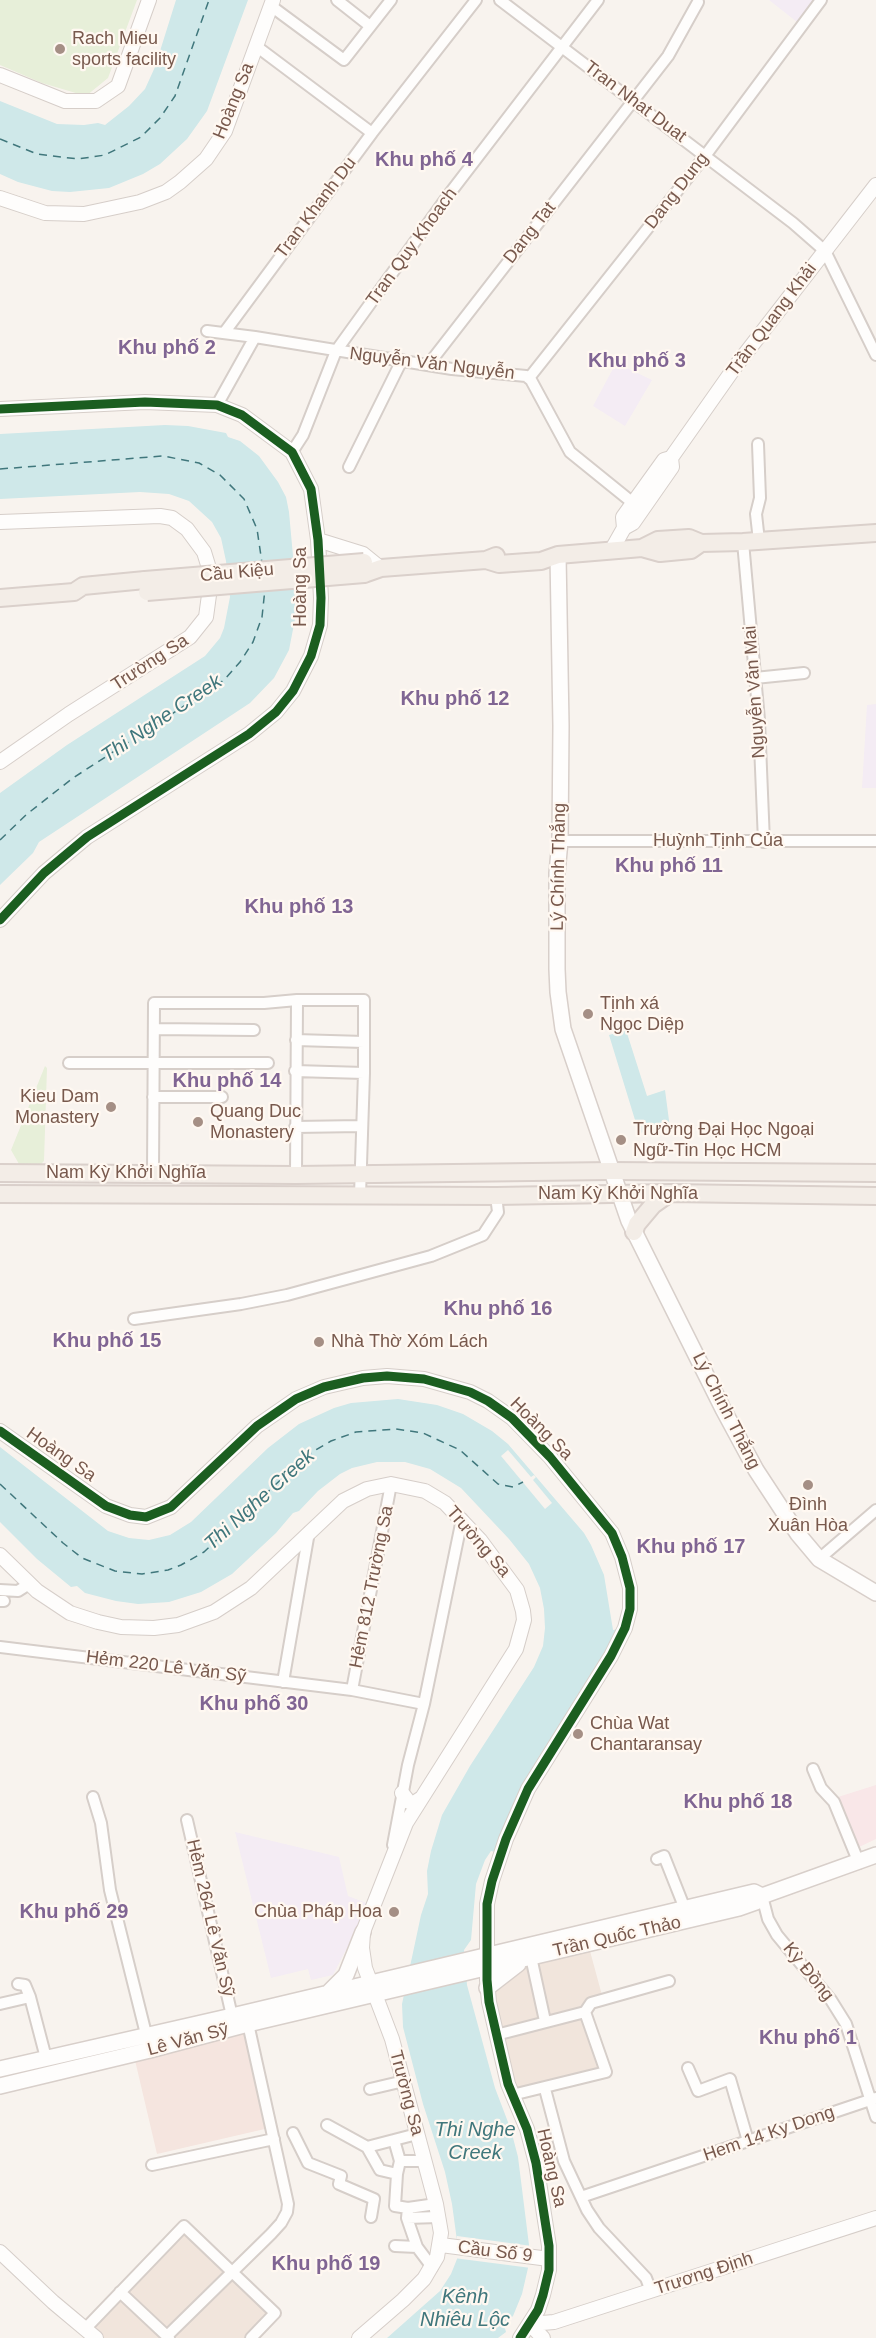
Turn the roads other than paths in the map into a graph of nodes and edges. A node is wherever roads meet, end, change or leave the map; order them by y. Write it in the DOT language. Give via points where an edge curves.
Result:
graph roads {
  1 [pos="148,0"];
  2 [pos="337,0"];
  3 [pos="476,0"];
  4 [pos="500,0"];
  5 [pos="598,0"];
  6 [pos="820,0"];
  7 [pos="388,1"];
  8 [pos="698,2"];
  9 [pos="272,3"];
  10 [pos="370,26"];
  11 [pos="256,46"];
  12 [pos="562,47"];
  13 [pos="0,75"];
  14 [pos="632,101"];
  15 [pos="372,133"];
  16 [pos="705,156"];
  17 [pos="876,185"];
  18 [pos="0,198"];
  19 [pos="825,251"];
  20 [pos="207,331"];
  21 [pos="224,333"];
  22 [pos="255,337"];
  23 [pos="336,351"];
  24 [pos="876,355"];
  25 [pos="402,360"];
  26 [pos="428,365"];
  27 [pos="529,378"];
  28 [pos="217,405"];
  29 [pos="0,409"];
  30 [pos="758,444"];
  31 [pos="292,452"];
  32 [pos="671,458"];
  33 [pos="350,468"];
  34 [pos="633,503"];
  35 [pos="0,522"];
  36 [pos="624,528"];
  37 [pos="876,533"];
  38 [pos="318,540"];
  39 [pos="751,542"];
  40 [pos="611,551"];
  41 [pos="558,555"];
  42 [pos="372,567"];
  43 [pos="0,598"];
  44 [pos="804,673"];
  45 [pos="755,678"];
  46 [pos="0,762"];
  47 [pos="560,841"];
  48 [pos="876,841"];
  49 [pos="764,842"];
  50 [pos="0,920"];
  51 [pos="297,1000"];
  52 [pos="154,1029"];
  53 [pos="254,1030"];
  54 [pos="296,1040"];
  55 [pos="364,1042"];
  56 [pos="153,1062"];
  57 [pos="69,1063"];
  58 [pos="268,1063"];
  59 [pos="295,1071"];
  60 [pos="364,1073"];
  61 [pos="153,1097"];
  62 [pos="222,1097"];
  63 [pos="361,1126"];
  64 [pos="295,1127"];
  65 [pos="611,1171"];
  66 [pos="1,1172"];
  67 [pos="48,1173"];
  68 [pos="153,1173"];
  69 [pos="876,1173"];
  70 [pos="360,1174"];
  71 [pos="296,1175"];
  72 [pos="619,1193"];
  73 [pos="670,1193"];
  74 [pos="43,1194"];
  75 [pos="360,1194"];
  76 [pos="1,1196"];
  77 [pos="496,1196"];
  78 [pos="876,1196"];
  79 [pos="634,1232"];
  80 [pos="134,1319"];
  81 [pos="0,1431"];
  82 [pos="391,1484"];
  83 [pos="876,1510"];
  84 [pos="462,1519"];
  85 [pos="309,1532"];
  86 [pos="0,1555"];
  87 [pos="819,1559"];
  88 [pos="29,1584"];
  89 [pos="876,1593"];
  90 [pos="1,1598"];
  91 [pos="0,1647"];
  92 [pos="283,1682"];
  93 [pos="352,1690"];
  94 [pos="424,1704"];
  95 [pos="813,1769"];
  96 [pos="402,1793"];
  97 [pos="93,1797"];
  98 [pos="420,1799"];
  99 [pos="187,1820"];
  100 [pos="876,1855"];
  101 [pos="391,1858"];
  102 [pos="657,1859"];
  103 [pos="859,1863"];
  104 [pos="762,1896"];
  105 [pos="685,1909"];
  106 [pos="363,1932"];
  107 [pos="528,1958"];
  108 [pos="487,1962"];
  109 [pos="669,1981"];
  110 [pos="18,1984"];
  111 [pos="488,1988"];
  112 [pos="374,1989"];
  113 [pos="326,1994"];
  114 [pos="30,1997"];
  115 [pos="0,2004"];
  116 [pos="585,2012"];
  117 [pos="242,2018"];
  118 [pos="545,2021"];
  119 [pos="146,2035"];
  120 [pos="496,2035"];
  121 [pos="150,2050"];
  122 [pos="45,2058"];
  123 [pos="688,2068"];
  124 [pos="0,2069"];
  125 [pos="404,2081"];
  126 [pos="0,2086"];
  127 [pos="370,2089"];
  128 [pos="545,2089"];
  129 [pos="512,2095"];
  130 [pos="873,2099"];
  131 [pos="876,2117"];
  132 [pos="327,2125"];
  133 [pos="293,2133"];
  134 [pos="417,2134"];
  135 [pos="274,2139"];
  136 [pos="394,2140"];
  137 [pos="748,2141"];
  138 [pos="367,2147"];
  139 [pos="400,2161"];
  140 [pos="424,2161"];
  141 [pos="152,2165"];
  142 [pos="397,2174"];
  143 [pos="580,2197"];
  144 [pos="437,2210"];
  145 [pos="408,2213"];
  146 [pos="371,2217"];
  147 [pos="876,2217"];
  148 [pos="441,2245"];
  149 [pos="395,2246"];
  150 [pos="417,2247"];
  151 [pos="0,2252"];
  152 [pos="543,2258"];
  153 [pos="432,2267"];
  154 [pos="232,2272"];
  155 [pos="651,2290"];
  156 [pos="120,2292"];
  157 [pos="531,2324"];
  158 [pos="91,2333"];
  159 [pos="168,2337"];
  160 [pos="251,2338"];
  161 [pos="359,2338"];
  162 [pos="520,2338"];
  163 [pos="543,2338"];
  1 -- 13 [label="street" via="118,86 96,101 65,101"];
  2 -- 10 [label="street"];
  3 -- 15 [label="street, Tran Khanh Du"];
  4 -- 12 [label="street, Tran Nhat Duat"];
  5 -- 12 [label="street, Tran Quy Khoach"];
  6 -- 16 [label="street, Dang Dung"];
  7 -- 10 [label="street"];
  8 -- 14 [label="street, Dang Tat" via="668,56"];
  9 -- 10 [label="street" via="344,60"];
  9 -- 11 [label="street, Hoàng Sa"];
  11 -- 15 [label="street"];
  11 -- 18 [label="street, Hoàng Sa" via="219,141 198,168 166,192 124,207 73,215 36,212"];
  12 -- 14 [label="street, Tran Nhat Duat"];
  12 -- 23 [label="street, Tran Quy Khoach"];
  14 -- 16 [label="street, Tran Nhat Duat"];
  14 -- 26 [label="street, Dang Tat"];
  15 -- 21 [label="street, Tran Khanh Du"];
  16 -- 19 [label="street, Tran Nhat Duat"];
  16 -- 27 [label="street, Dang Dung"];
  17 -- 19 [label="street, Trần Quang Khải"];
  19 -- 24 [label="street"];
  19 -- 32 [label="street, Trần Quang Khải"];
  20 -- 21 [label="street, Nguyễn Văn Nguyễn"];
  21 -- 22 [label="street, Nguyễn Văn Nguyễn"];
  22 -- 23 [label="street, Nguyễn Văn Nguyễn"];
  22 -- 28 [label="street"];
  23 -- 25 [label="street, Nguyễn Văn Nguyễn"];
  23 -- 31 [label="street, Tran Quy Khoach" via="303,435"];
  25 -- 26 [label="street, Nguyễn Văn Nguyễn"];
  25 -- 33 [label="street"];
  26 -- 27 [label="street, Nguyễn Văn Nguyễn"];
  27 -- 34 [label="street, Nguyễn Văn Nguyễn" via="570,452"];
  28 -- 29 [label="street, Hoàng Sa" via="145,402"];
  28 -- 31 [label="street, Hoàng Sa" via="242,415"];
  30 -- 39 [label="street, Nguyễn Văn Mai" via="760,498"];
  31 -- 38 [label="street, Hoàng Sa" via="311,489"];
  32 -- 34 [label="street, Trần Quang Khải" via="664,460"];
  32 -- 36 [label="street, Trần Quang Khải" via="672,466 633,523"];
  34 -- 36 [label="street, Trần Quang Khải" via="623,518"];
  35 -- 46 [label="street, Trường Sa" via="169,517 187,529 202,549 209,588 206,617 190,637"];
  36 -- 40 [label="street, Trần Quang Khải"];
  37 -- 39 [label="main road, Cầu Kiệu"];
  38 -- 42 [label="street" via="363,554"];
  38 -- 50 [label="street, Hoàng Sa" via="318,633 306,668 286,701 249,734 87,837 44,873"];
  39 -- 40 [label="main road, Cầu Kiệu" via="701,543 691,550 660,553 642,548"];
  39 -- 45 [label="street, Nguyễn Văn Mai"];
  40 -- 41 [label="main road, Cầu Kiệu"];
  41 -- 42 [label="main road, Cầu Kiệu" via="531,562 499,564 486,560"];
  41 -- 47 [label="main road, Lý Chính Thắng"];
  42 -- 43 [label="main road, Cầu Kiệu, bridge" via="146,586 85,597 74,592"];
  44 -- 45 [label="street"];
  45 -- 49 [label="street, Nguyễn Văn Mai"];
  47 -- 49 [label="street, Huỳnh Tịnh Của"];
  47 -- 65 [label="main road, Lý Chính Thắng" via="557,981 563,1029"];
  48 -- 49 [label="street, Huỳnh Tịnh Của"];
  51 -- 52 [label="street" via="154,1002"];
  51 -- 54 [label="street"];
  51 -- 55 [label="street" via="364,1000"];
  52 -- 53 [label="street"];
  52 -- 56 [label="street"];
  54 -- 55 [label="street"];
  54 -- 59 [label="street"];
  55 -- 60 [label="street"];
  56 -- 57 [label="street"];
  56 -- 58 [label="street"];
  56 -- 61 [label="street"];
  59 -- 60 [label="street"];
  59 -- 64 [label="street"];
  60 -- 63 [label="street"];
  61 -- 62 [label="street"];
  61 -- 68 [label="street"];
  63 -- 64 [label="street"];
  63 -- 70 [label="street"];
  64 -- 71 [label="street"];
  65 -- 69 [label="main road, Nam Kỳ Khởi Nghĩa"];
  65 -- 70 [label="main road, Nam Kỳ Khởi Nghĩa"];
  65 -- 72 [label="main road, Lý Chính Thắng"];
  66 -- 67 [label="main road, Nam Kỳ Khởi Nghĩa"];
  67 -- 68 [label="main road, Nam Kỳ Khởi Nghĩa"];
  67 -- 74 [label="main road"];
  68 -- 71 [label="main road, Nam Kỳ Khởi Nghĩa"];
  70 -- 71 [label="main road, Nam Kỳ Khởi Nghĩa"];
  70 -- 75 [label="street"];
  72 -- 73 [label="main road, Nam Kỳ Khởi Nghĩa"];
  72 -- 77 [label="main road, Nam Kỳ Khởi Nghĩa"];
  72 -- 79 [label="main road, Lý Chính Thắng"];
  73 -- 78 [label="main road, Nam Kỳ Khởi Nghĩa"];
  73 -- 79 [label="main road" via="653,1205"];
  74 -- 75 [label="main road, Nam Kỳ Khởi Nghĩa"];
  74 -- 76 [label="main road, Nam Kỳ Khởi Nghĩa"];
  75 -- 77 [label="main road, Nam Kỳ Khởi Nghĩa"];
  77 -- 80 [label="street" via="498,1212 483,1235 431,1256 241,1304"];
  79 -- 87 [label="main road, Lý Chính Thắng" via="756,1470"];
  81 -- 108 [label="street, Hoàng Sa" via="106,1506 146,1516 171,1507 286,1404 351,1380 399,1376 447,1384 495,1406 538,1444 612,1533 628,1577 630,1609 611,1656 538,1771 513,1821 489,1892"];
  82 -- 84 [label="street, Trường Sa" via="425,1491"];
  82 -- 85 [label="street, Trường Sa" via="367,1489 343,1501"];
  82 -- 93 [label="street, Hẻm 812 Trường Sa"];
  83 -- 87 [label="street"];
  84 -- 94 [label="street"];
  84 -- 98 [label="street, Trường Sa" via="516,1590 524,1611 523,1628 510,1660"];
  85 -- 88 [label="street, Trường Sa" via="239,1597 214,1612 178,1625 135,1628 98,1622 59,1607"];
  85 -- 92 [label="street"];
  86 -- 88 [label="street, Trường Sa"];
  87 -- 89 [label="main road, Lý Chính Thắng"];
  88 -- 90 [label="street"];
  91 -- 92 [label="street, Hẻm 220 Lê Văn Sỹ"];
  92 -- 93 [label="street, Hẻm 220 Lê Văn Sỹ"];
  93 -- 94 [label="street, Hẻm 220 Lê Văn Sỹ"];
  94 -- 96 [label="street"];
  95 -- 103 [label="street" via="821,1788 834,1802"];
  96 -- 98 [label="street" via="409,1802"];
  96 -- 101 [label="street"];
  97 -- 119 [label="street" via="101,1822 110,1890"];
  98 -- 101 [label="street, Trường Sa"];
  99 -- 117 [label="street, Hẻm 264 Lê Văn Sỹ"];
  100 -- 103 [label="main road, Trần Quốc Thảo"];
  101 -- 106 [label="street, Trường Sa"];
  102 -- 105 [label="street" via="664,1856"];
  103 -- 104 [label="main road, Trần Quốc Thảo"];
  104 -- 105 [label="main road, Trần Quốc Thảo" via="754,1892"];
  104 -- 107 [label="main road, Trần Quốc Thảo" via="739,1908"];
  104 -- 130 [label="street, Kỳ Ðồng" via="777,1935 846,2024"];
  105 -- 108 [label="main road, Trần Quốc Thảo"];
  106 -- 112 [label="street, Trường Sa" via="363,1955"];
  106 -- 113 [label="main road" via="346,1975"];
  107 -- 108 [label="main road, Trần Quốc Thảo"];
  107 -- 111 [label="main road"];
  107 -- 118 [label="street"];
  108 -- 111 [label="street, Hoàng Sa"];
  108 -- 112 [label="main road, Trần Quốc Thảo"];
  109 -- 116 [label="street" via="591,2003"];
  110 -- 114 [label="street" via="25,1985"];
  111 -- 120 [label="street, Hoàng Sa"];
  112 -- 113 [label="main road, Lê Văn Sỹ"];
  112 -- 117 [label="main road, Lê Văn Sỹ"];
  112 -- 125 [label="street, Trường Sa"];
  113 -- 117 [label="main road, Lê Văn Sỹ"];
  114 -- 115 [label="street"];
  114 -- 122 [label="street"];
  116 -- 118 [label="street"];
  116 -- 128 [label="street" via="606,2072"];
  117 -- 119 [label="main road, Lê Văn Sỹ"];
  117 -- 121 [label="main road, Lê Văn Sỹ"];
  117 -- 135 [label="street, Hẻm 264 Lê Văn Sỹ"];
  118 -- 120 [label="street"];
  119 -- 121 [label="street"];
  119 -- 122 [label="main road, Lê Văn Sỹ"];
  120 -- 129 [label="street, Hoàng Sa"];
  121 -- 126 [label="main road, Lê Văn Sỹ"];
  122 -- 124 [label="main road, Lê Văn Sỹ"];
  123 -- 137 [label="street" via="698,2091 730,2079"];
  125 -- 127 [label="street"];
  125 -- 134 [label="street, Trường Sa"];
  128 -- 129 [label="street"];
  128 -- 143 [label="street" via="564,2161"];
  129 -- 152 [label="street, Hoàng Sa" via="536,2163 548,2230"];
  130 -- 131 [label="street, Kỳ Ðồng"];
  130 -- 137 [label="street, Hem 14 Ky Dong"];
  132 -- 138 [label="street"];
  133 -- 146 [label="street" via="308,2163 341,2176 339,2184 374,2199"];
  134 -- 136 [label="street"];
  134 -- 140 [label="street, Trường Sa"];
  135 -- 141 [label="street"];
  135 -- 154 [label="street, Hẻm 264 Lê Văn Sỹ" via="287,2212 281,2223"];
  136 -- 138 [label="street"];
  136 -- 139 [label="street"];
  137 -- 143 [label="street, Hem 14 Ky Dong"];
  138 -- 142 [label="street" via="380,2170"];
  139 -- 140 [label="street"];
  139 -- 142 [label="street"];
  140 -- 144 [label="street, Trường Sa"];
  142 -- 145 [label="street" via="395,2205"];
  143 -- 155 [label="street" via="599,2228 646,2278"];
  144 -- 145 [label="street"];
  144 -- 148 [label="street, Trường Sa"];
  145 -- 150 [label="street"];
  147 -- 155 [label="street, Trương Định"];
  148 -- 152 [label="street, Cầu Số 9"];
  148 -- 153 [label="street, Trường Sa"];
  149 -- 150 [label="street"];
  150 -- 153 [label="street"];
  151 -- 158 [label="street"];
  152 -- 157 [label="street, Hoàng Sa" via="543,2295"];
  153 -- 161 [label="street, Trường Sa" via="415,2289"];
  154 -- 156 [label="street" via="184,2226"];
  154 -- 159 [label="street"];
  154 -- 160 [label="street" via="275,2313"];
  155 -- 157 [label="street, Trương Định" via="554,2322"];
  156 -- 158 [label="street"];
  156 -- 159 [label="street"];
  157 -- 162 [label="street, Hoàng Sa"];
  157 -- 163 [label="street"];
}
